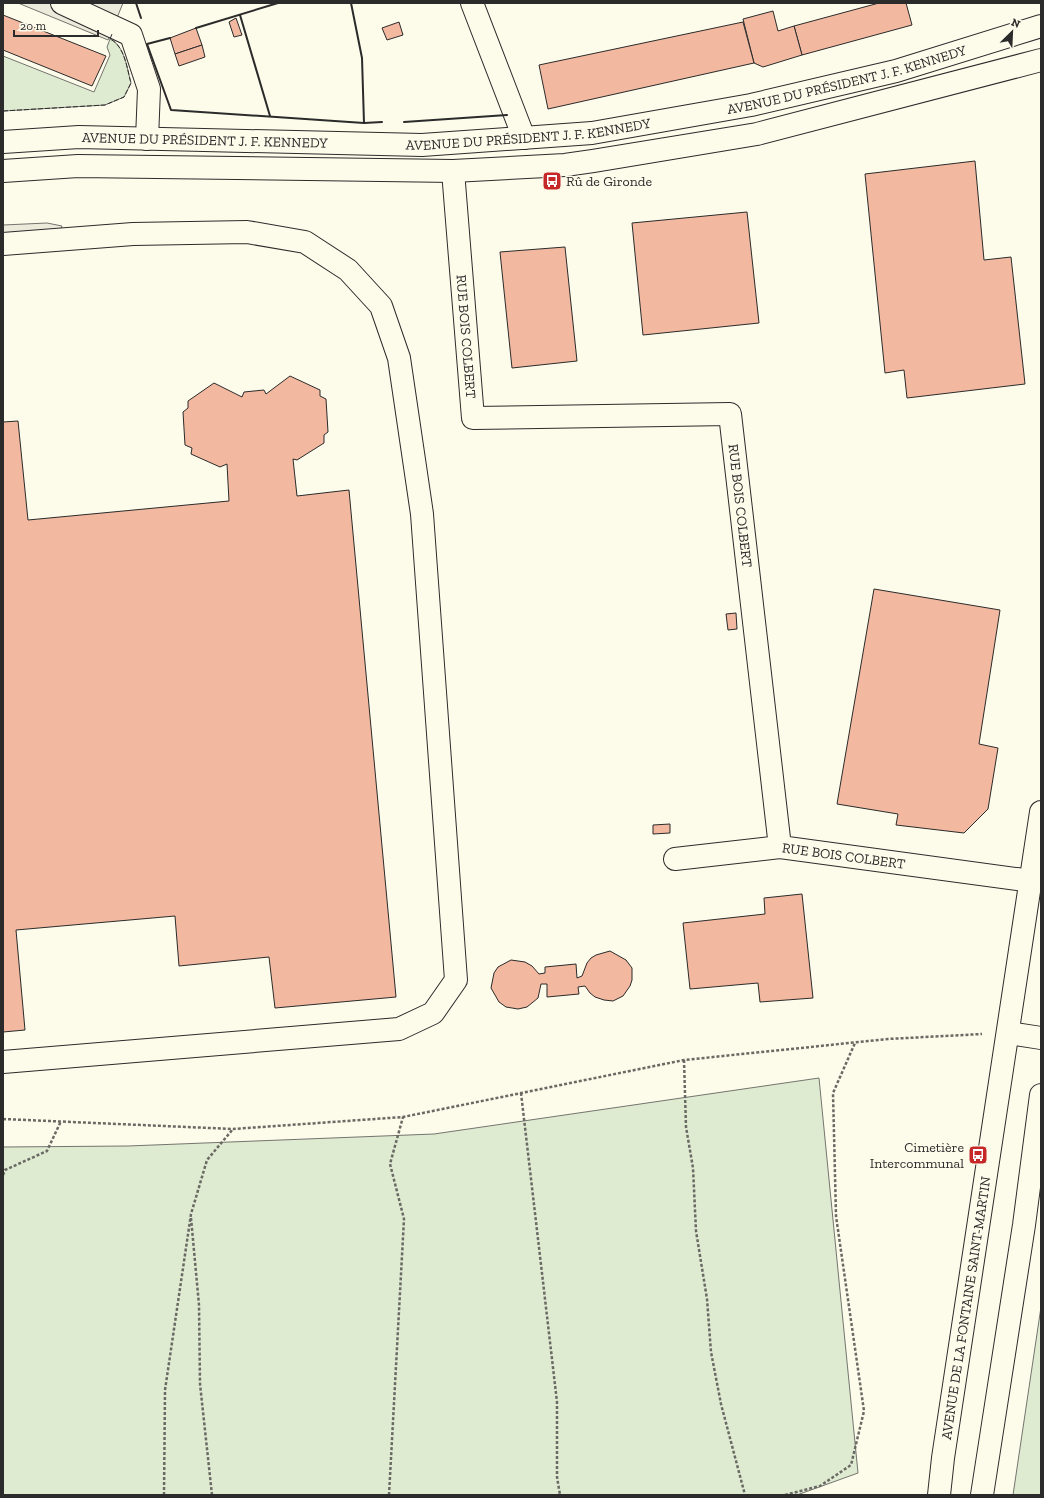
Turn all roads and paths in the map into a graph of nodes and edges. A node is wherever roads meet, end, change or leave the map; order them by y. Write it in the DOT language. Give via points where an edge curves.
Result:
graph roads {
  1 [pos="472,3"];
  2 [pos="74,5"];
  3 [pos="1041,26"];
  4 [pos="1041,60"];
  5 [pos="524,138"];
  6 [pos="147,139"];
  7 [pos="3,142"];
  8 [pos="452,171"];
  9 [pos="3,172"];
  10 [pos="3,244"];
  11 [pos="1041,812"];
  12 [pos="780,848"];
  13 [pos="675,859"];
  14 [pos="1036,882"];
  15 [pos="1008,1033"];
  16 [pos="1041,1038"];
  17 [pos="856,1042"];
  18 [pos="684,1060"];
  19 [pos="3,1062"];
  20 [pos="521,1093"];
  21 [pos="1041,1095"];
  22 [pos="402,1117"];
  23 [pos="3,1119"];
  24 [pos="61,1121"];
  25 [pos="233,1128"];
  26 [pos="3,1175"];
  27 [pos="191,1214"];
  28 [pos="164,1495"];
  29 [pos="212,1495"];
  30 [pos="389,1495"];
  31 [pos="560,1495"];
  32 [pos="745,1495"];
  33 [pos="785,1495"];
  34 [pos="939,1495"];
  35 [pos="982,1495"];
  1 -- 5 [label="main road"];
  2 -- 6 [label="main road" via="130,35 149,89"];
  3 -- 5 [label="main road, AVENUE DU PRÉSIDENT J. F. KENNEDY" via="896,71 751,105 592,133"];
  4 -- 8 [label="main road, AVENUE DU PRÉSIDENT J. F. KENNEDY" via="757,134 565,165"];
  5 -- 6 [label="main road, AVENUE DU PRÉSIDENT J. F. KENNEDY" via="422,145"];
  6 -- 7 [label="main road, AVENUE DU PRÉSIDENT J. F. KENNEDY" via="79,137"];
  8 -- 9 [label="main road, AVENUE DU PRÉSIDENT J. F. KENNEDY" via="78,166"];
  8 -- 12 [label="main road, RUE BOIS COLBERT" via="473,418 730,414"];
  10 -- 19 [label="main road" via="133,234 247,232 305,242 348,270 381,306 399,358 422,514 456,980 433,1013 399,1029"];
  11 -- 14 [label="main road, AVENUE DE LA FONTAINE SAINT-MARTIN"];
  12 -- 13 [label="main road"];
  12 -- 14 [label="main road, RUE BOIS COLBERT"];
  14 -- 15 [label="main road, AVENUE DE LA FONTAINE SAINT-MARTIN"];
  15 -- 16 [label="main road"];
  15 -- 17 [label="path"];
  15 -- 34 [label="main road, AVENUE DE LA FONTAINE SAINT-MARTIN"];
  17 -- 18 [label="path"];
  17 -- 33 [label="path" via="833,1093 836,1216 864,1412 851,1465 820,1486"];
  18 -- 20 [label="path"];
  18 -- 32 [label="path" via="686,1127 693,1168 696,1231 707,1299 711,1352 721,1404"];
  20 -- 22 [label="path"];
  20 -- 31 [label="path" via="557,1402 557,1477"];
  21 -- 35 [label="main road" via="1024,1225"];
  22 -- 25 [label="path"];
  22 -- 30 [label="path" via="390,1164 404,1219"];
  23 -- 24 [label="path"];
  24 -- 25 [label="path"];
  24 -- 26 [label="path" via="47,1151 5,1170"];
  25 -- 27 [label="path" via="206,1160"];
  27 -- 28 [label="path" via="165,1390"];
  27 -- 29 [label="path" via="198,1305 200,1384"];
}
